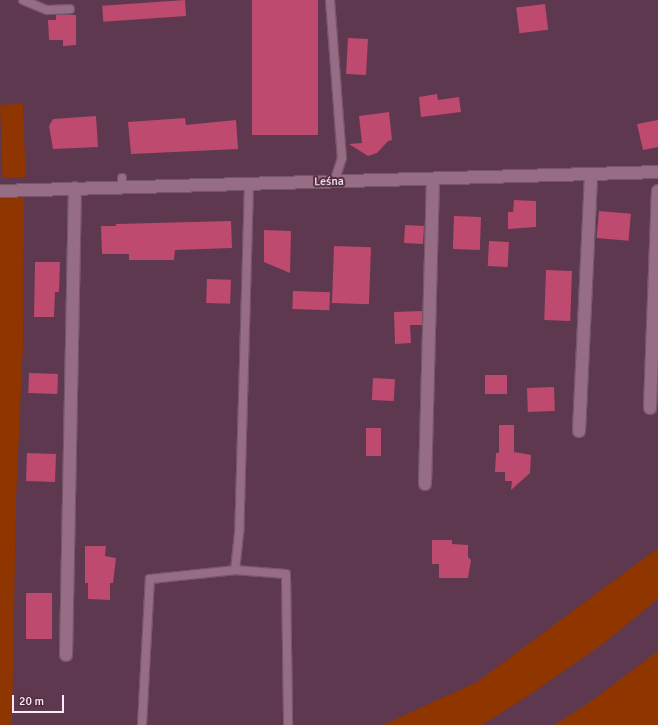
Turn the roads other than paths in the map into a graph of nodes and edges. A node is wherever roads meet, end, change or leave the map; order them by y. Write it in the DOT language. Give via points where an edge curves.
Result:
graph roads {
  1 [pos="23,0"];
  2 [pos="330,0"];
  3 [pos="70,9"];
  4 [pos="658,172"];
  5 [pos="590,174"];
  6 [pos="433,180"];
  7 [pos="334,182"];
  8 [pos="249,184"];
  9 [pos="75,188"];
  10 [pos="0,190"];
  11 [pos="658,191"];
  12 [pos="650,408"];
  13 [pos="579,431"];
  14 [pos="425,484"];
  15 [pos="236,570"];
  16 [pos="66,655"];
  17 [pos="142,725"];
  18 [pos="288,725"];
  1 -- 3 [label="lane" via="47,10"];
  2 -- 7 [label="lane" via="342,158"];
  4 -- 5 [label="street, Leśna"];
  5 -- 6 [label="street, Leśna"];
  5 -- 13 [label="street"];
  6 -- 7 [label="street, Leśna"];
  6 -- 14 [label="street"];
  7 -- 8 [label="street, Leśna"];
  8 -- 9 [label="street, Leśna" via="122,183"];
  8 -- 15 [label="lane"];
  9 -- 10 [label="street, Leśna"];
  9 -- 16 [label="street"];
  11 -- 12 [label="street"];
  15 -- 17 [label="lane" via="150,579"];
  15 -- 18 [label="lane" via="286,574"];
}
